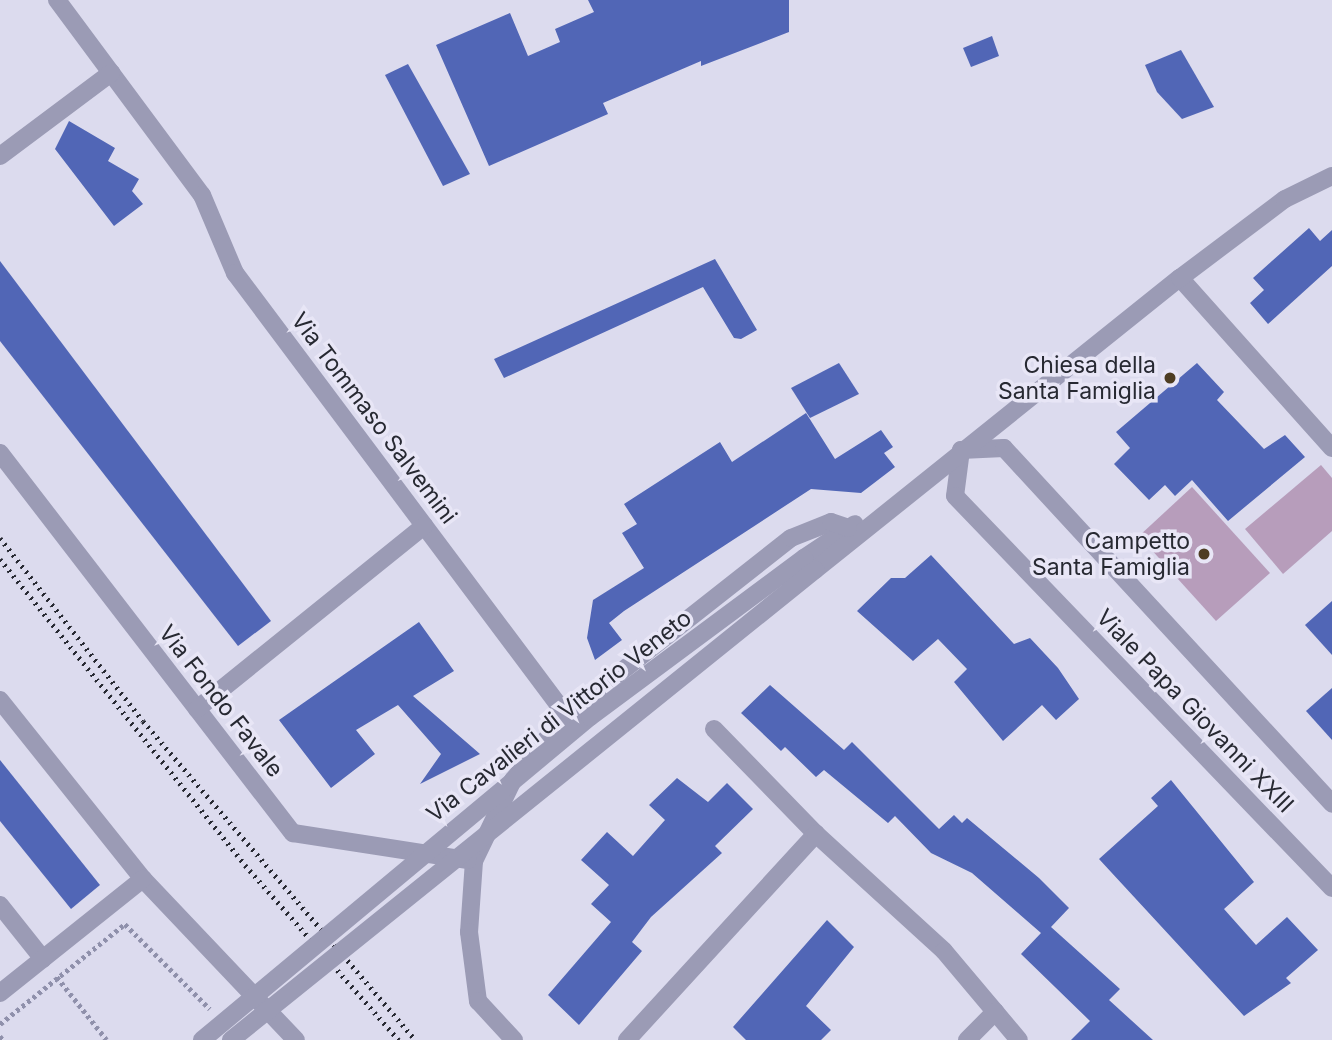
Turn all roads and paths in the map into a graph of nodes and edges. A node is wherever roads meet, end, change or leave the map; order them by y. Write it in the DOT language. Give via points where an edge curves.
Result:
graph roads {
  1 [pos="57,0"];
  2 [pos="111,73"];
  3 [pos="0,156"];
  4 [pos="1332,176"];
  5 [pos="1180,278"];
  6 [pos="1332,448"];
  7 [pos="961,450"];
  8 [pos="0,453"];
  9 [pos="424,526"];
  10 [pos="848,528"];
  11 [pos="809,564"];
  12 [pos="0,700"];
  13 [pos="197,709"];
  14 [pos="566,716"];
  15 [pos="714,729"];
  16 [pos="1332,804"];
  17 [pos="816,834"];
  18 [pos="474,861"];
  19 [pos="143,879"];
  20 [pos="1332,888"];
  21 [pos="0,905"];
  22 [pos="43,959"];
  23 [pos="58,978"];
  24 [pos="0,993"];
  25 [pos="214,1012"];
  26 [pos="995,1012"];
  27 [pos="0,1024"];
  28 [pos="0,1036"];
  29 [pos="291,1038"];
  30 [pos="4,1040"];
  31 [pos="107,1040"];
  32 [pos="202,1040"];
  33 [pos="231,1040"];
  34 [pos="514,1040"];
  35 [pos="627,1040"];
  36 [pos="967,1040"];
  37 [pos="1018,1040"];
  1 -- 2 [label="street, Via Tommaso Salvemini"];
  2 -- 3 [label="street"];
  2 -- 9 [label="street, Via Tommaso Salvemini" via="202,195 235,273"];
  4 -- 5 [label="street, Via Cavalieri di Vittorio Veneto" via="1285,199"];
  5 -- 6 [label="street"];
  5 -- 7 [label="street, Via Cavalieri di Vittorio Veneto"];
  7 -- 10 [label="street, Via Cavalieri di Vittorio Veneto"];
  7 -- 11 [label="street, Via Cavalieri di Vittorio Veneto"];
  7 -- 16 [label="street, Viale Papa Giovanni XXIII" via="1003,448"];
  7 -- 20 [label="street, Viale Papa Giovanni XXIII" via="955,496"];
  8 -- 13 [label="street, Via Fondo Favale"];
  9 -- 13 [label="street"];
  9 -- 14 [label="street, Via Tommaso Salvemini"];
  10 -- 11 [label="street, Via Cavalieri di Vittorio Veneto"];
  10 -- 14 [label="street" via="831,522 791,538"];
  11 -- 32 [label="street, Via Cavalieri di Vittorio Veneto, bridge" via="590,717"];
  11 -- 33 [label="street, Via Cavalieri di Vittorio Veneto, bridge"];
  12 -- 19 [label="street"];
  13 -- 18 [label="street, Via Fondo Favale" via="293,834"];
  14 -- 18 [label="street" via="513,780"];
  15 -- 17 [label="street"];
  17 -- 26 [label="street" via="944,951"];
  17 -- 35 [label="street"];
  18 -- 34 [label="street" via="469,932 478,1001"];
  19 -- 22 [label="street"];
  19 -- 29 [label="street" via="276,1016"];
  21 -- 22 [label="street"];
  22 -- 23 [label="path"];
  22 -- 24 [label="street"];
  23 -- 25 [label="path" via="125,924"];
  23 -- 27 [label="path"];
  23 -- 31 [label="path"];
  26 -- 36 [label="street"];
  26 -- 37 [label="street"];
  28 -- 30 [label="path"];
}
